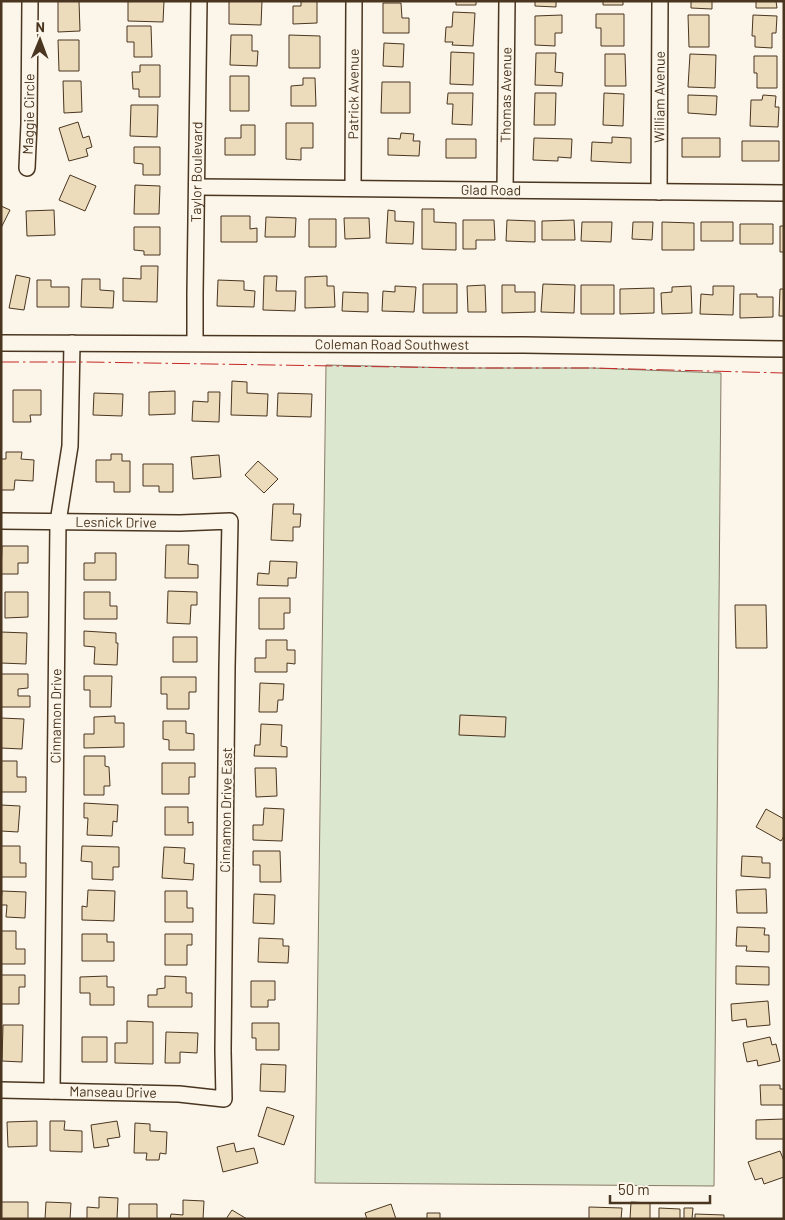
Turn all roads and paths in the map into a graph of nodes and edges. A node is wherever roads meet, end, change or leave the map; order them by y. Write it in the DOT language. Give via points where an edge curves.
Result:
graph roads {
  1 [pos="30,1"];
  2 [pos="199,1"];
  3 [pos="354,1"];
  4 [pos="507,1"];
  5 [pos="660,1"];
  6 [pos="27,168"];
  7 [pos="197,187"];
  8 [pos="352,188"];
  9 [pos="505,190"];
  10 [pos="659,192"];
  11 [pos="784,193"];
  12 [pos="1,342"];
  13 [pos="72,343"];
  14 [pos="196,343"];
  15 [pos="784,350"];
  16 [pos="1,520"];
  17 [pos="230,521"];
  18 [pos="58,522"];
  19 [pos="1,1090"];
  20 [pos="52,1091"];
  21 [pos="224,1099"];
  1 -- 6 [label="street, Maggie Circle"];
  2 -- 7 [label="street, Taylor Boulevard"];
  3 -- 8 [label="street, Patrick Avenue"];
  4 -- 9 [label="street, Thomas Avenue"];
  5 -- 10 [label="street, William Avenue"];
  7 -- 8 [label="street, Glad Road"];
  7 -- 14 [label="street, Taylor Boulevard"];
  8 -- 9 [label="street, Glad Road"];
  9 -- 10 [label="street, Glad Road"];
  10 -- 11 [label="street, Glad Road"];
  12 -- 13 [label="street, Coleman Road Southwest"];
  13 -- 14 [label="street, Coleman Road Southwest"];
  13 -- 18 [label="street, Cinnamon Drive" via="70,446"];
  14 -- 15 [label="street, Coleman Road Southwest"];
  16 -- 18 [label="street, Lesnick Drive"];
  17 -- 18 [label="street, Lesnick Drive"];
  17 -- 21 [label="street, Cinnamon Drive East"];
  18 -- 20 [label="street, Cinnamon Drive"];
  19 -- 20 [label="street, Manseau Drive"];
  20 -- 21 [label="street, Manseau Drive" via="179,1094"];
}
